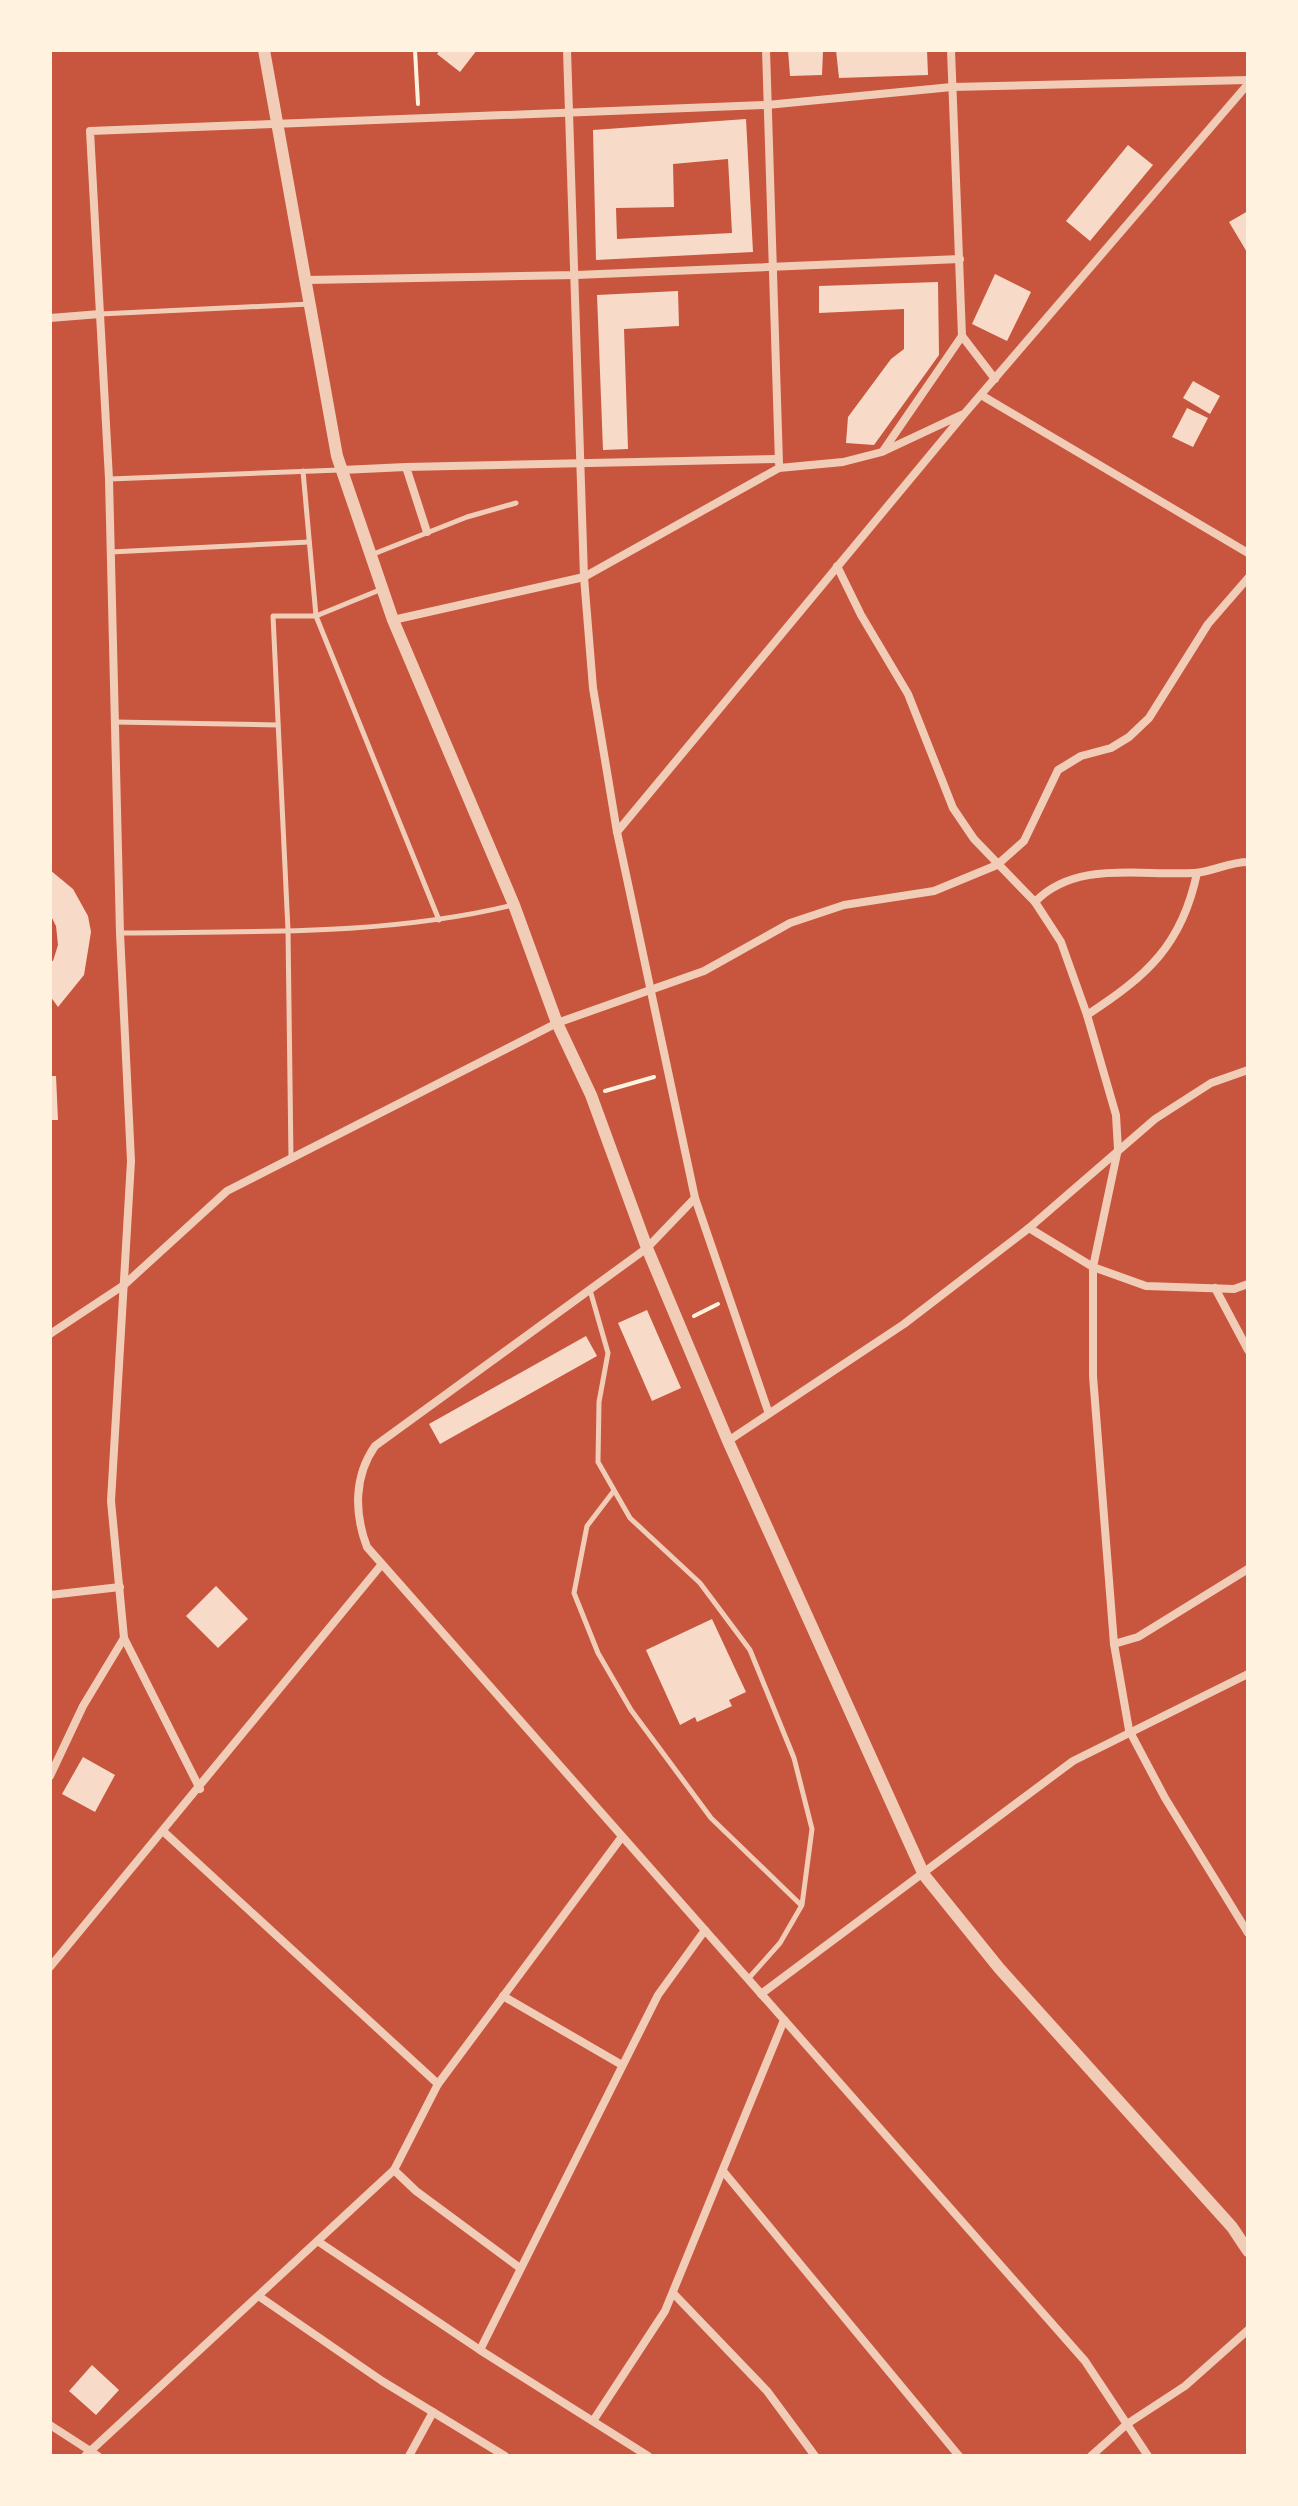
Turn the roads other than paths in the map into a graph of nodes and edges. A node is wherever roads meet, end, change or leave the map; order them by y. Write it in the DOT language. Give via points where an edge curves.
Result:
graph roads {
  1 [pos="264,50"];
  2 [pos="567,50"];
  3 [pos="766,50"];
  4 [pos="951,50"];
  5 [pos="1248,82"];
  6 [pos="952,87"];
  7 [pos="767,105"];
  8 [pos="568,113"];
  9 [pos="280,126"];
  10 [pos="960,259"];
  11 [pos="772,266"];
  12 [pos="576,275"];
  13 [pos="308,280"];
  14 [pos="311,304"];
  15 [pos="100,314"];
  16 [pos="50,318"];
  17 [pos="962,336"];
  18 [pos="995,379"];
  19 [pos="981,395"];
  20 [pos="965,413"];
  21 [pos="882,452"];
  22 [pos="581,461"];
  23 [pos="779,464"];
  24 [pos="406,467"];
  25 [pos="342,470"];
  26 [pos="303,471"];
  27 [pos="109,479"];
  28 [pos="516,503"];
  29 [pos="427,532"];
  30 [pos="309,542"];
  31 [pos="111,552"];
  32 [pos="1248,553"];
  33 [pos="371,555"];
  34 [pos="837,566"];
  35 [pos="584,577"];
  36 [pos="1248,578"];
  37 [pos="383,589"];
  38 [pos="316,616"];
  39 [pos="393,620"];
  40 [pos="115,722"];
  41 [pos="278,725"];
  42 [pos="617,832"];
  43 [pos="1248,862"];
  44 [pos="997,865"];
  45 [pos="1197,873"];
  46 [pos="1035,902"];
  47 [pos="514,905"];
  48 [pos="439,920"];
  49 [pos="288,930"];
  50 [pos="120,933"];
  51 [pos="651,991"];
  52 [pos="1087,1015"];
  53 [pos="557,1023"];
  54 [pos="1248,1070"];
  55 [pos="1118,1149"];
  56 [pos="291,1158"];
  57 [pos="695,1198"];
  58 [pos="1029,1228"];
  59 [pos="647,1248"];
  60 [pos="1093,1267"];
  61 [pos="1248,1284"];
  62 [pos="124,1285"];
  63 [pos="1215,1288"];
  64 [pos="590,1290"];
  65 [pos="50,1334"];
  66 [pos="1248,1350"];
  67 [pos="768,1411"];
  68 [pos="728,1441"];
  69 [pos="613,1492"];
  70 [pos="382,1564"];
  71 [pos="1248,1569"];
  72 [pos="120,1587"];
  73 [pos="50,1595"];
  74 [pos="124,1638"];
  75 [pos="1114,1644"];
  76 [pos="1248,1674"];
  77 [pos="1129,1730"];
  78 [pos="50,1776"];
  79 [pos="200,1789"];
  80 [pos="164,1832"];
  81 [pos="621,1838"];
  82 [pos="924,1875"];
  83 [pos="802,1905"];
  84 [pos="705,1930"];
  85 [pos="1248,1933"];
  86 [pos="50,1967"];
  87 [pos="748,1979"];
  88 [pos="761,1994"];
  89 [pos="503,1996"];
  90 [pos="784,2020"];
  91 [pos="622,2065"];
  92 [pos="438,2084"];
  93 [pos="394,2170"];
  94 [pos="723,2171"];
  95 [pos="319,2242"];
  96 [pos="1248,2251"];
  97 [pos="520,2268"];
  98 [pos="673,2293"];
  99 [pos="260,2297"];
  100 [pos="1248,2330"];
  101 [pos="480,2350"];
  102 [pos="433,2412"];
  103 [pos="593,2421"];
  104 [pos="1127,2424"];
  105 [pos="50,2425"];
  106 [pos="91,2454"];
  107 [pos="409,2456"];
  108 [pos="505,2456"];
  109 [pos="648,2456"];
  110 [pos="815,2456"];
  111 [pos="959,2456"];
  112 [pos="1091,2456"];
  113 [pos="1148,2456"];
  1 -- 9 [label="street"];
  2 -- 8 [label="street"];
  3 -- 7 [label="street"];
  4 -- 6 [label="street"];
  5 -- 6 [label="street"];
  5 -- 18 [label="street"];
  6 -- 7 [label="street"];
  6 -- 10 [label="street"];
  7 -- 8 [label="street"];
  7 -- 11 [label="street"];
  8 -- 9 [label="street"];
  8 -- 12 [label="street"];
  9 -- 13 [label="street"];
  9 -- 15 [label="street" via="90,131"];
  10 -- 11 [label="street"];
  10 -- 17 [label="street"];
  11 -- 12 [label="street"];
  11 -- 23 [label="street"];
  12 -- 13 [label="street"];
  12 -- 22 [label="street"];
  13 -- 14 [label="street"];
  14 -- 15 [label="lane"];
  14 -- 25 [label="street"];
  15 -- 16 [label="street"];
  15 -- 27 [label="street"];
  17 -- 18 [label="street"];
  17 -- 21 [label="street"];
  18 -- 19 [label="street"];
  19 -- 20 [label="street"];
  19 -- 32 [label="street"];
  20 -- 21 [label="street"];
  20 -- 34 [label="street"];
  21 -- 23 [label="street" via="843,462"];
  22 -- 23 [label="street"];
  22 -- 24 [label="street"];
  22 -- 35 [label="street"];
  23 -- 35 [label="street"];
  24 -- 25 [label="street"];
  24 -- 29 [label="street"];
  25 -- 26 [label="lane"];
  25 -- 33 [label="street"];
  26 -- 27 [label="lane"];
  26 -- 30 [label="lane"];
  27 -- 31 [label="street"];
  28 -- 29 [label="lane"];
  29 -- 33 [label="lane"];
  30 -- 31 [label="lane"];
  30 -- 38 [label="lane"];
  31 -- 40 [label="street"];
  33 -- 37 [label="street"];
  34 -- 42 [label="street"];
  34 -- 44 [label="street" via="908,694 953,808"];
  35 -- 39 [label="street"];
  35 -- 42 [label="street" via="593,688"];
  36 -- 44 [label="street" via="1208,624 1149,718 1111,748 1081,756 1058,770 1024,841"];
  37 -- 38 [label="lane"];
  37 -- 39 [label="street"];
  38 -- 41 [label="lane" via="273,616"];
  38 -- 48 [label="lane"];
  39 -- 47 [label="street"];
  40 -- 41 [label="lane"];
  40 -- 50 [label="street"];
  41 -- 49 [label="lane"];
  42 -- 51 [label="street"];
  43 -- 45 [label="street"];
  44 -- 46 [label="street"];
  44 -- 51 [label="street" via="934,891 844,905 790,923 704,971"];
  45 -- 46 [label="street" via="1068,878 1050,886"];
  45 -- 52 [label="street" via="1179,932 1129,988"];
  46 -- 52 [label="street" via="1061,942"];
  47 -- 48 [label="lane"];
  47 -- 53 [label="street"];
  48 -- 49 [label="lane"];
  49 -- 50 [label="lane"];
  49 -- 56 [label="lane"];
  50 -- 62 [label="street" via="131,1161"];
  51 -- 53 [label="street"];
  51 -- 57 [label="street"];
  52 -- 55 [label="street" via="1116,1115"];
  53 -- 56 [label="street"];
  53 -- 59 [label="street" via="591,1095"];
  54 -- 55 [label="street" via="1211,1083"];
  55 -- 58 [label="street"];
  55 -- 60 [label="street"];
  56 -- 62 [label="street" via="227,1191"];
  57 -- 59 [label="street"];
  57 -- 67 [label="street"];
  58 -- 60 [label="street"];
  58 -- 67 [label="street" via="892,1332"];
  59 -- 64 [label="street"];
  59 -- 68 [label="street"];
  60 -- 63 [label="street" via="1146,1286"];
  60 -- 75 [label="street" via="1093,1376"];
  61 -- 63 [label="street"];
  62 -- 65 [label="street"];
  62 -- 72 [label="street" via="111,1501"];
  63 -- 66 [label="street"];
  64 -- 69 [label="lane" via="608,1353 599,1402 598,1462"];
  64 -- 70 [label="street" via="375,1446 362,1464 359,1512 367,1547"];
  67 -- 68 [label="street"];
  68 -- 82 [label="street"];
  69 -- 83 [label="lane" via="630,1518 700,1583 750,1650 794,1758 812,1829"];
  69 -- 83 [label="lane" via="587,1526 574,1593 598,1653 631,1710 711,1818"];
  70 -- 79 [label="street"];
  70 -- 81 [label="street"];
  71 -- 75 [label="street" via="1138,1637"];
  72 -- 73 [label="street"];
  72 -- 74 [label="street"];
  74 -- 78 [label="street"];
  74 -- 79 [label="street"];
  75 -- 77 [label="street"];
  76 -- 77 [label="street"];
  77 -- 82 [label="street" via="1073,1761"];
  77 -- 85 [label="street"];
  79 -- 80 [label="street"];
  80 -- 86 [label="street"];
  80 -- 92 [label="street"];
  81 -- 84 [label="street"];
  81 -- 89 [label="street"];
  82 -- 88 [label="street"];
  82 -- 96 [label="street"];
  83 -- 87 [label="lane" via="780,1943"];
  84 -- 87 [label="street"];
  84 -- 91 [label="street" via="658,1995"];
  87 -- 88 [label="street"];
  88 -- 90 [label="street"];
  89 -- 91 [label="street"];
  89 -- 92 [label="street"];
  90 -- 94 [label="street"];
  90 -- 104 [label="street" via="1085,2361"];
  91 -- 97 [label="street"];
  92 -- 93 [label="street"];
  93 -- 95 [label="street"];
  93 -- 97 [label="street"];
  94 -- 98 [label="street"];
  94 -- 111 [label="street"];
  95 -- 99 [label="street"];
  95 -- 101 [label="street"];
  97 -- 101 [label="street"];
  98 -- 103 [label="street"];
  98 -- 110 [label="street" via="767,2391"];
  99 -- 102 [label="street"];
  99 -- 106 [label="street"];
  100 -- 104 [label="street" via="1185,2386"];
  101 -- 103 [label="street"];
  102 -- 107 [label="street"];
  102 -- 108 [label="street"];
  103 -- 109 [label="street"];
  104 -- 112 [label="street"];
  104 -- 113 [label="street"];
  105 -- 106 [label="street"];
}
